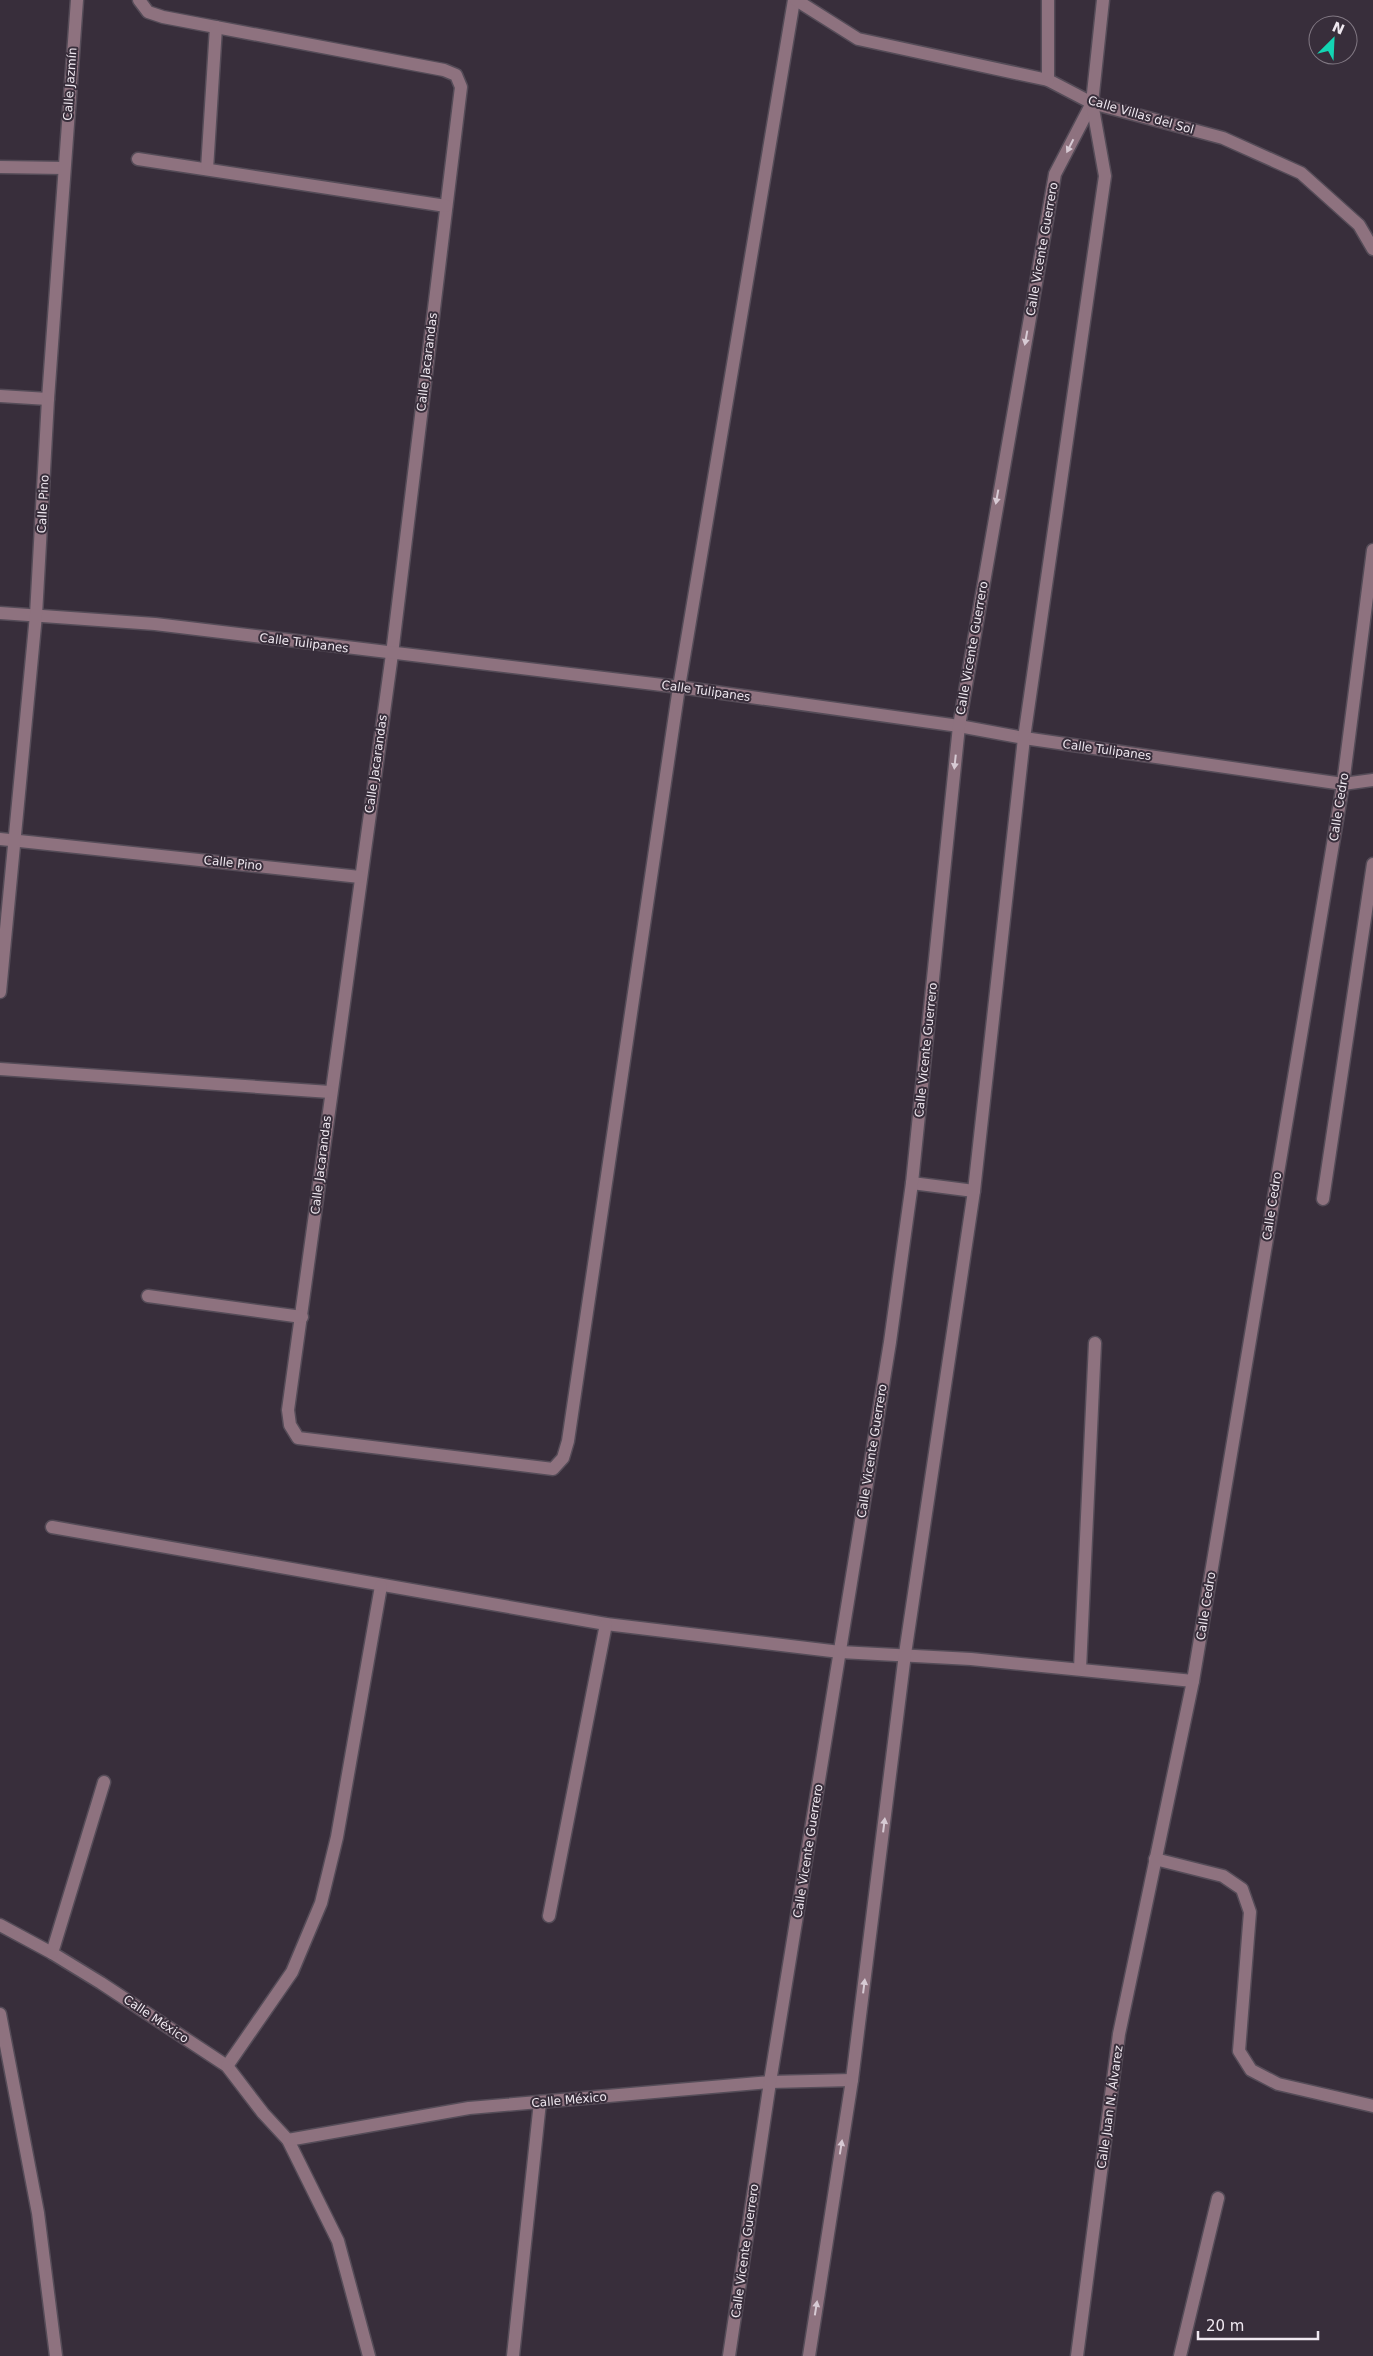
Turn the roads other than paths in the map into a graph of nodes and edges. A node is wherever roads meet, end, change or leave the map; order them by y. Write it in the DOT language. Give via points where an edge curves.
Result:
graph roads {
  1 [pos="77,0"];
  2 [pos="139,0"];
  3 [pos="795,0"];
  4 [pos="1048,0"];
  5 [pos="1103,0"];
  6 [pos="216,27"];
  7 [pos="1048,80"];
  8 [pos="1092,103"];
  9 [pos="138,159"];
  10 [pos="0,167"];
  11 [pos="64,168"];
  12 [pos="207,169"];
  13 [pos="446,206"];
  14 [pos="1373,249"];
  15 [pos="0,396"];
  16 [pos="48,399"];
  17 [pos="1373,550"];
  18 [pos="0,613"];
  19 [pos="36,614"];
  20 [pos="392,654"];
  21 [pos="679,687"];
  22 [pos="958,726"];
  23 [pos="1024,738"];
  24 [pos="1373,780"];
  25 [pos="1343,784"];
  26 [pos="0,839"];
  27 [pos="16,839"];
  28 [pos="1373,864"];
  29 [pos="360,877"];
  30 [pos="0,992"];
  31 [pos="0,1070"];
  32 [pos="330,1092"];
  33 [pos="912,1183"];
  34 [pos="974,1191"];
  35 [pos="1324,1199"];
  36 [pos="148,1296"];
  37 [pos="302,1317"];
  38 [pos="1095,1343"];
  39 [pos="52,1527"];
  40 [pos="382,1586"];
  41 [pos="606,1624"];
  42 [pos="840,1652"];
  43 [pos="905,1654"];
  44 [pos="1080,1669"];
  45 [pos="1193,1681"];
  46 [pos="104,1782"];
  47 [pos="1155,1860"];
  48 [pos="549,1916"];
  49 [pos="0,1925"];
  50 [pos="52,1953"];
  51 [pos="0,2014"];
  52 [pos="227,2066"];
  53 [pos="852,2080"];
  54 [pos="770,2082"];
  55 [pos="540,2102"];
  56 [pos="1373,2106"];
  57 [pos="288,2140"];
  58 [pos="1218,2198"];
  59 [pos="56,2356"];
  60 [pos="369,2356"];
  61 [pos="513,2356"];
  62 [pos="729,2356"];
  63 [pos="809,2356"];
  64 [pos="1077,2356"];
  65 [pos="1180,2356"];
  1 -- 11 [label="street, Calle Jazmín"];
  2 -- 6 [label="street" via="148,12 162,17"];
  3 -- 7 [label="street, Calle Villas del Sol" via="858,39"];
  3 -- 21 [label="street"];
  4 -- 7 [label="street"];
  5 -- 8 [label="street"];
  6 -- 12 [label="street"];
  6 -- 13 [label="street, Calle Jacarandas" via="444,70 456,75 461,87"];
  7 -- 8 [label="street, Calle Villas del Sol"];
  8 -- 14 [label="street, Calle Villas del Sol" via="1223,138 1301,173 1359,224"];
  8 -- 22 [label="street, Calle Vicente Guerrero, one-way" via="1056,174"];
  8 -- 23 [label="street" via="1105,176"];
  9 -- 12 [label="street"];
  10 -- 11 [label="street"];
  11 -- 16 [label="street, Calle Pino"];
  12 -- 13 [label="street"];
  13 -- 20 [label="street, Calle Jacarandas"];
  15 -- 16 [label="street"];
  16 -- 19 [label="street, Calle Pino"];
  17 -- 25 [label="street, Calle Cedro"];
  18 -- 19 [label="street, Calle Tulipanes"];
  19 -- 20 [label="street, Calle Tulipanes" via="154,624"];
  19 -- 27 [label="street, Calle Pino"];
  20 -- 21 [label="street, Calle Tulipanes"];
  20 -- 29 [label="street, Calle Jacarandas"];
  21 -- 22 [label="street, Calle Tulipanes"];
  21 -- 37 [label="street, Calle Jacarandas" via="564,1458 553,1469 298,1438 290,1425 288,1410"];
  22 -- 23 [label="street, Calle Tulipanes"];
  22 -- 33 [label="street, Calle Vicente Guerrero, one-way"];
  23 -- 25 [label="street, Calle Tulipanes"];
  23 -- 34 [label="street"];
  24 -- 25 [label="street, Calle Tulipanes"];
  25 -- 45 [label="street, Calle Cedro"];
  26 -- 27 [label="street, Calle Pino"];
  27 -- 29 [label="street, Calle Pino"];
  27 -- 30 [label="street"];
  28 -- 35 [label="street"];
  29 -- 32 [label="street, Calle Jacarandas"];
  31 -- 32 [label="street"];
  32 -- 37 [label="street, Calle Jacarandas"];
  33 -- 34 [label="street"];
  33 -- 42 [label="street, Calle Vicente Guerrero"];
  34 -- 43 [label="street"];
  36 -- 37 [label="street"];
  38 -- 44 [label="street"];
  39 -- 40 [label="street"];
  40 -- 41 [label="street"];
  40 -- 52 [label="street" via="337,1837 321,1903 292,1972"];
  41 -- 42 [label="street"];
  41 -- 48 [label="street"];
  42 -- 43 [label="street"];
  42 -- 54 [label="street, Calle Vicente Guerrero"];
  43 -- 44 [label="street"];
  53 -- 43 [label="street, one-way"];
  44 -- 45 [label="street"];
  45 -- 47 [label="street, Calle Cedro"];
  46 -- 50 [label="street"];
  47 -- 56 [label="street" via="1223,1876 1242,1889 1250,1912 1239,2051 1251,2070 1278,2084"];
  47 -- 64 [label="street, Calle Juan N. Álvarez" via="1119,2034"];
  49 -- 50 [label="street, Calle México"];
  50 -- 52 [label="street, Calle México"];
  51 -- 59 [label="street" via="38,2213"];
  52 -- 57 [label="street, Calle México"];
  53 -- 54 [label="street, Calle México"];
  63 -- 53 [label="street, one-way"];
  54 -- 55 [label="street, Calle México"];
  54 -- 62 [label="street, Calle Vicente Guerrero"];
  55 -- 57 [label="street, Calle México" via="469,2108"];
  55 -- 61 [label="street"];
  57 -- 60 [label="street, Calle México" via="338,2241"];
  58 -- 65 [label="street"];
}
